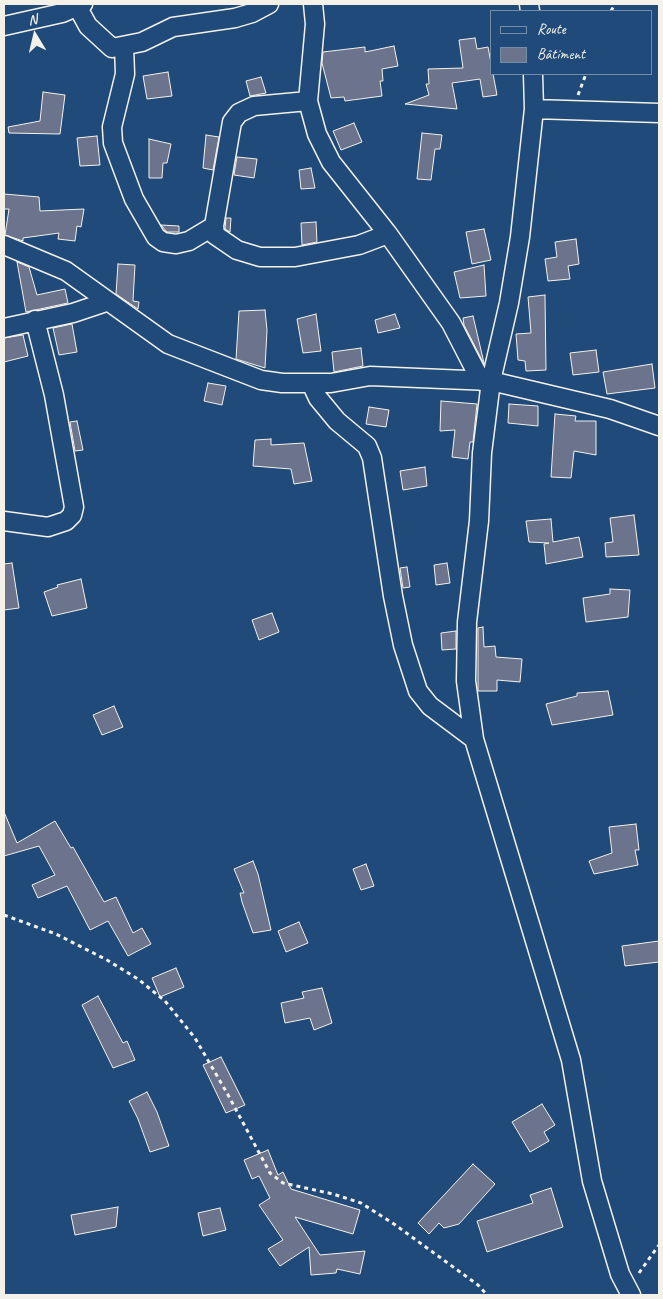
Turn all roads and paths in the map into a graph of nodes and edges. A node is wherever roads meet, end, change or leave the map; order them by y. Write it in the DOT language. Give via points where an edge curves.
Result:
graph roads {
  1 [pos="269,4"];
  2 [pos="312,4"];
  3 [pos="80,5"];
  4 [pos="4,26"];
  5 [pos="124,46"];
  6 [pos="533,75"];
  7 [pos="308,101"];
  8 [pos="534,109"];
  9 [pos="659,113"];
  10 [pos="214,226"];
  11 [pos="388,234"];
  12 [pos="4,246"];
  13 [pos="106,302"];
  14 [pos="35,320"];
  15 [pos="4,328"];
  16 [pos="486,381"];
  17 [pos="311,383"];
  18 [pos="659,426"];
  19 [pos="4,521"];
  20 [pos="474,738"];
  21 [pos="4,915"];
  22 [pos="659,1245"];
  23 [pos="630,1293"];
  24 [pos="487,1295"];
  1 -- 5 [label="street" via="235,18 173,27 142,42"];
  2 -- 7 [label="street" via="315,24"];
  3 -- 4 [label="street" via="62,13"];
  3 -- 5 [label="street" via="88,26 100,39 112,48"];
  5 -- 10 [label="street" via="125,74 112,127 113,143 134,199 163,242 189,241"];
  6 -- 8 [label="street"];
  7 -- 10 [label="street" via="254,106 239,113 232,122"];
  7 -- 11 [label="street" via="317,134 331,162"];
  8 -- 9 [label="street"];
  8 -- 16 [label="street" via="509,303"];
  10 -- 11 [label="street" via="215,235 220,240 236,250 260,257 322,254"];
  11 -- 16 [label="street" via="451,323"];
  12 -- 13 [label="street" via="66,271"];
  13 -- 14 [label="street" via="73,313"];
  13 -- 17 [label="street" via="168,344 185,351 261,380"];
  14 -- 15 [label="street"];
  14 -- 19 [label="street" via="54,395 74,507 66,521 48,527"];
  16 -- 17 [label="street" via="370,376"];
  16 -- 18 [label="street" via="610,409"];
  16 -- 20 [label="street" via="479,521 467,622 466,681"];
  17 -- 20 [label="street" via="318,398 337,421 367,446 372,458 392,596 403,646 418,691 430,706"];
  20 -- 23 [label="street" via="571,1060 592,1180 620,1274"];
  21 -- 24 [label="path" via="56,934 107,960 165,1001 195,1038 270,1173 283,1183 361,1203"];
  22 -- 23 [label="path"];
}
